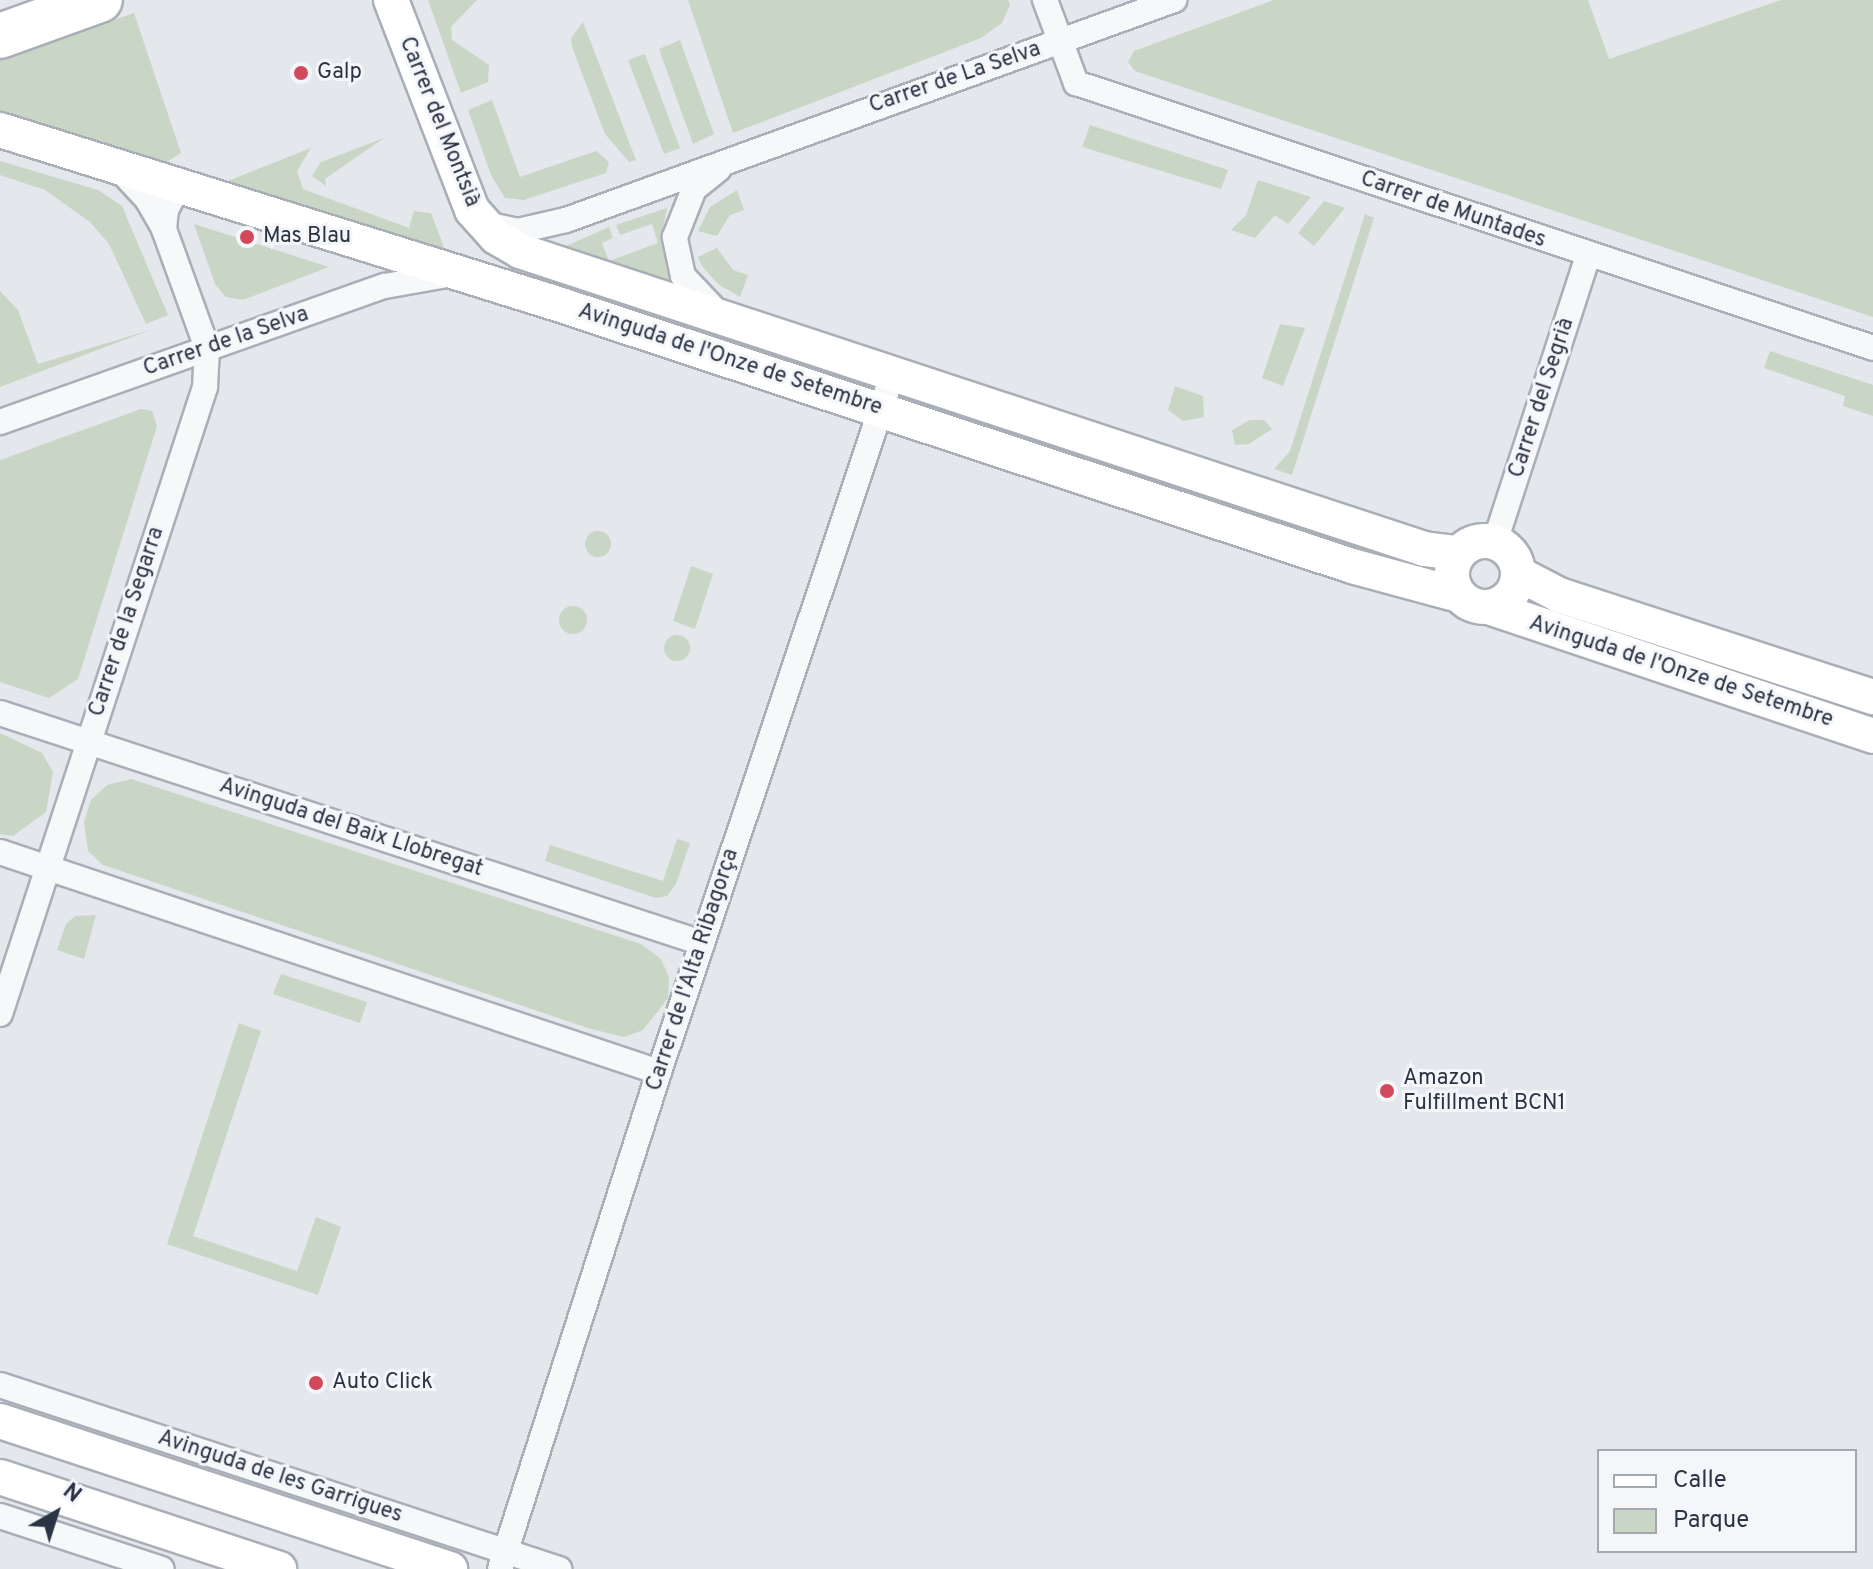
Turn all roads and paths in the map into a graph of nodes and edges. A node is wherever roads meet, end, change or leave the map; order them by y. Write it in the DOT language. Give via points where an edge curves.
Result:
graph roads {
  1 [pos="100,0"];
  2 [pos="391,0"];
  3 [pos="1045,0"];
  4 [pos="1174,0"];
  5 [pos="0,36"];
  6 [pos="1060,42"];
  7 [pos="0,130"];
  8 [pos="736,156"];
  9 [pos="112,163"];
  10 [pos="180,183"];
  11 [pos="164,229"];
  12 [pos="488,229"];
  13 [pos="1588,255"];
  14 [pos="455,274"];
  15 [pos="723,318"];
  16 [pos="207,348"];
  17 [pos="1873,348"];
  18 [pos="893,373"];
  19 [pos="877,409"];
  20 [pos="0,422"];
  21 [pos="1495,542"];
  22 [pos="1459,553"];
  23 [pos="1519,574"];
  24 [pos="1474,601"];
  25 [pos="1873,697"];
  26 [pos="0,713"];
  27 [pos="1873,736"];
  28 [pos="88,742"];
  29 [pos="0,852"];
  30 [pos="49,868"];
  31 [pos="702,943"];
  32 [pos="0,1014"];
  33 [pos="659,1072"];
  34 [pos="0,1385"];
  35 [pos="0,1421"];
  36 [pos="0,1477"];
  37 [pos="0,1516"];
  38 [pos="503,1560"];
  39 [pos="162,1569"];
  40 [pos="279,1569"];
  41 [pos="450,1569"];
  42 [pos="559,1569"];
  1 -- 5 [label="highway"];
  2 -- 12 [label="main road, Carrer del Montsià" via="431,113"];
  3 -- 6 [label="street"];
  4 -- 6 [label="street, Carrer de La Selva"];
  6 -- 8 [label="street, Carrer de La Selva"];
  6 -- 13 [label="street, Carrer de Muntades" via="1076,83"];
  7 -- 9 [label="main road, Avinguda de l'Onze de Setembre"];
  8 -- 12 [label="street, Carrer de La Selva" via="529,230"];
  8 -- 15 [label="street, Carrer de La Selva" via="694,189 675,237 683,276"];
  9 -- 10 [label="main road, Avinguda de l'Onze de Setembre"];
  9 -- 11 [label="street, Carrer de la Segarra" via="147,199"];
  10 -- 11 [label="street" via="166,210"];
  10 -- 14 [label="main road, Avinguda de l'Onze de Setembre"];
  11 -- 16 [label="street, Carrer de la Segarra"];
  12 -- 15 [label="main road, Avinguda de l'Onze de Setembre" via="528,254"];
  13 -- 17 [label="street, Carrer de Muntades"];
  13 -- 21 [label="street, Carrer del Segrià"];
  14 -- 16 [label="street, Carrer de la Selva" via="385,286"];
  14 -- 19 [label="main road, Avinguda de l'Onze de Setembre"];
  15 -- 18 [label="main road, Avinguda de l'Onze de Setembre"];
  16 -- 20 [label="street, Carrer de la Selva"];
  16 -- 28 [label="street, Carrer de la Segarra" via="205,387"];
  18 -- 19 [label="street, Carrer de l'Alta Ribagorça"];
  18 -- 22 [label="main road, Avinguda de l'Onze de Setembre" via="1420,548"];
  19 -- 24 [label="main road, Avinguda de l'Onze de Setembre" via="1352,566"];
  19 -- 31 [label="street, Carrer de l'Alta Ribagorça"];
  21 -- 22 [label="main road" via="1474,542"];
  21 -- 23 [label="main road" via="1511,553"];
  22 -- 24 [label="main road" via="1452,574"];
  23 -- 24 [label="main road" via="1511,595"];
  23 -- 25 [label="main road, Avinguda de l'Onze de Setembre" via="1559,595"];
  24 -- 27 [label="main road, Avinguda de l'Onze de Setembre"];
  26 -- 28 [label="street, Avinguda del Baix Llobregat"];
  28 -- 30 [label="street, Carrer de la Segarra"];
  28 -- 31 [label="street, Avinguda del Baix Llobregat"];
  29 -- 30 [label="street"];
  30 -- 32 [label="street, Carrer de la Segarra"];
  30 -- 33 [label="street"];
  31 -- 33 [label="street, Carrer de l'Alta Ribagorça"];
  33 -- 38 [label="street, Carrer de l'Alta Ribagorça"];
  34 -- 38 [label="street, Avinguda de les Garrigues"];
  35 -- 41 [label="main road, Avinguda de les Garrigues"];
  36 -- 40 [label="main road"];
  37 -- 39 [label="street"];
  38 -- 42 [label="street, Avinguda de les Garrigues"];
}
